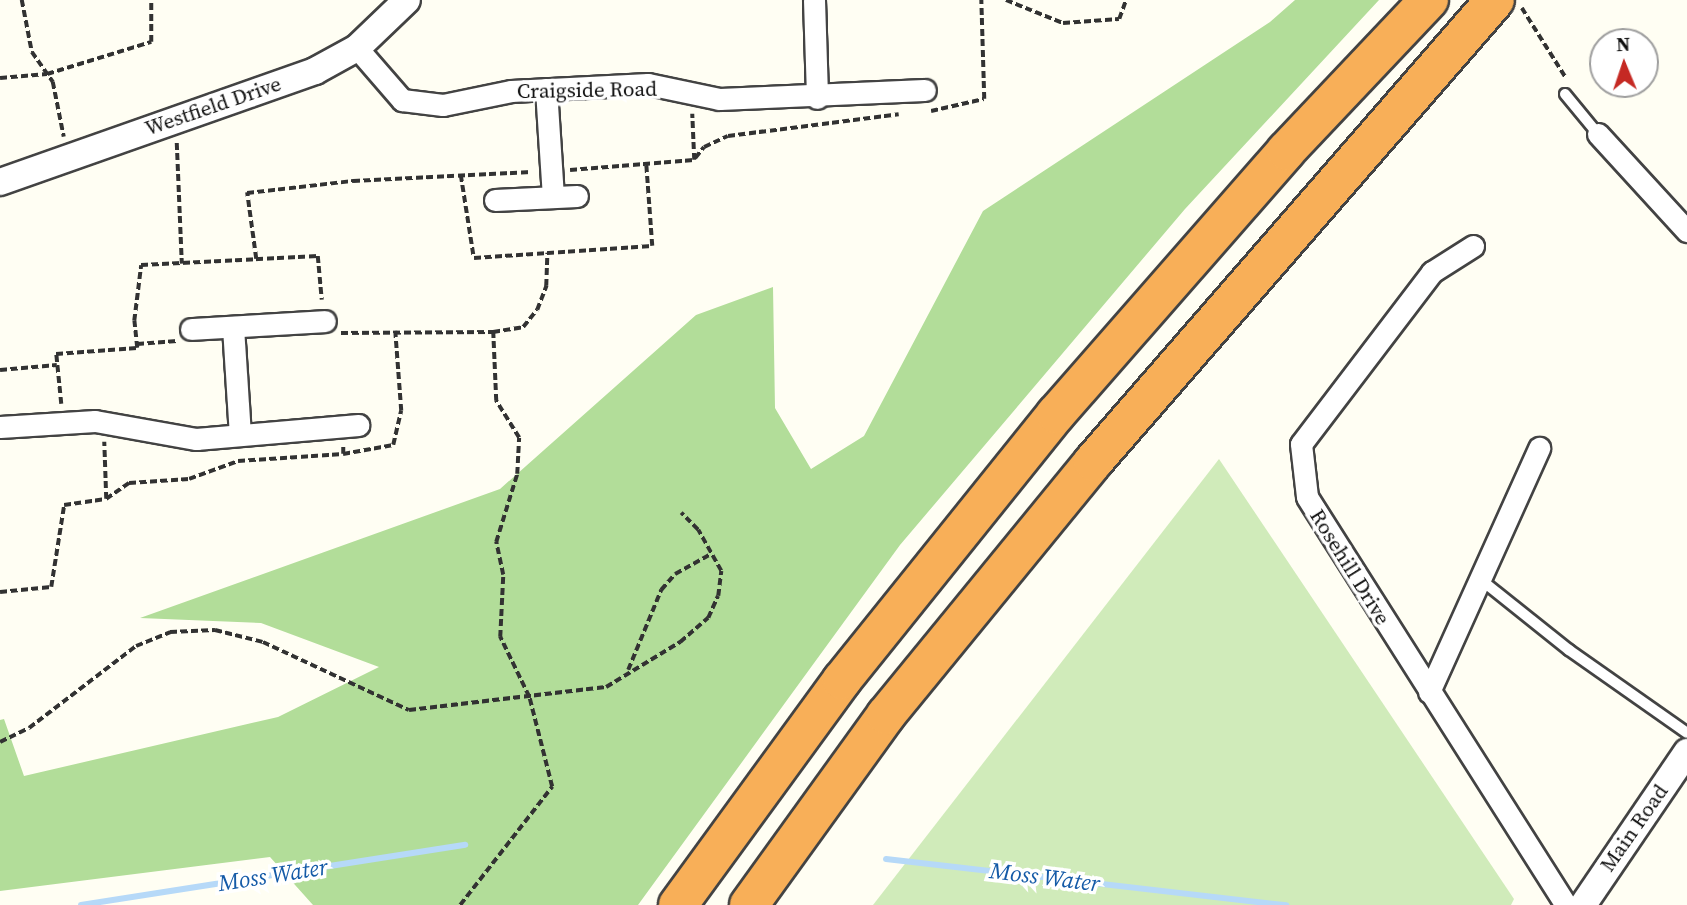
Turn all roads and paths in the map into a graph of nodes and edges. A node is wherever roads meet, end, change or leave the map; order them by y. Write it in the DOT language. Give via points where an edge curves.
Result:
graph roads {
  1 [pos="22,0"];
  2 [pos="151,0"];
  3 [pos="407,0"];
  4 [pos="814,0"];
  5 [pos="1006,0"];
  6 [pos="1126,0"];
  7 [pos="1429,0"];
  8 [pos="1494,0"];
  9 [pos="1517,0"];
  10 [pos="357,48"];
  11 [pos="47,74"];
  12 [pos="0,78"];
  13 [pos="546,89"];
  14 [pos="925,90"];
  15 [pos="1569,91"];
  16 [pos="691,93"];
  17 [pos="817,98"];
  18 [pos="176,119"];
  19 [pos="1598,134"];
  20 [pos="71,156"];
  21 [pos="646,165"];
  22 [pos="552,172"];
  23 [pos="461,175"];
  24 [pos="0,181"];
  25 [pos="577,195"];
  26 [pos="553,196"];
  27 [pos="495,201"];
  28 [pos="1687,231"];
  29 [pos="1473,246"];
  30 [pos="547,253"];
  31 [pos="256,259"];
  32 [pos="182,264"];
  33 [pos="324,321"];
  34 [pos="233,327"];
  35 [pos="191,328"];
  36 [pos="394,331"];
  37 [pos="137,344"];
  38 [pos="57,365"];
  39 [pos="0,370"];
  40 [pos="103,423"];
  41 [pos="349,425"];
  42 [pos="0,428"];
  43 [pos="240,435"];
  44 [pos="1539,448"];
  45 [pos="343,454"];
  46 [pos="106,499"];
  47 [pos="681,513"];
  48 [pos="710,554"];
  49 [pos="1480,579"];
  50 [pos="0,592"];
  51 [pos="627,672"];
  52 [pos="1429,692"];
  53 [pos="529,697"];
  54 [pos="1687,733"];
  55 [pos="0,742"];
  56 [pos="1687,752"];
  57 [pos="460,905"];
  58 [pos="678,905"];
  59 [pos="749,905"];
  60 [pos="1566,905"];
  61 [pos="1583,905"];
  1 -- 11 [label="path" via="32,52"];
  2 -- 11 [label="path" via="151,42"];
  3 -- 10 [label="street, Westfield Drive"];
  4 -- 17 [label="street"];
  5 -- 6 [label="path" via="1063,23 1119,19"];
  7 -- 58 [label="highway" via="1286,151 1056,414 842,680"];
  8 -- 59 [label="highway" via="1093,462 886,715"];
  9 -- 15 [label="path"];
  10 -- 13 [label="street, Craigside Road" via="402,100 443,105"];
  10 -- 18 [label="street, Westfield Drive" via="315,71"];
  11 -- 12 [label="path"];
  11 -- 20 [label="path"];
  13 -- 16 [label="street, Craigside Road" via="648,84"];
  13 -- 22 [label="street"];
  14 -- 17 [label="street, Craigside Road"];
  15 -- 19 [label="lane"];
  16 -- 17 [label="street, Craigside Road" via="719,99"];
  16 -- 21 [label="path" via="694,160"];
  18 -- 20 [label="street, Westfield Drive"];
  18 -- 32 [label="path"];
  19 -- 28 [label="street"];
  20 -- 24 [label="street, Westfield Drive"];
  21 -- 22 [label="path"];
  21 -- 30 [label="path" via="652,246"];
  22 -- 23 [label="path"];
  22 -- 26 [label="street"];
  23 -- 30 [label="path" via="474,258"];
  23 -- 31 [label="path" via="247,193"];
  25 -- 26 [label="street"];
  26 -- 27 [label="street"];
  29 -- 52 [label="street, Rosehill Drive" via="1432,272 1301,444 1307,498"];
  30 -- 53 [label="path" via="546,286 537,310 523,327 493,331 496,401 519,438 517,474 496,542 503,575 500,637"];
  33 -- 34 [label="street"];
  34 -- 35 [label="street"];
  34 -- 43 [label="street"];
  35 -- 37 [label="path" via="192,340"];
  36 -- 45 [label="path" via="401,411 393,445"];
  38 -- 39 [label="path"];
  40 -- 42 [label="street"];
  40 -- 43 [label="street" via="196,439"];
  40 -- 46 [label="path"];
  41 -- 43 [label="street"];
  41 -- 45 [label="path"];
  44 -- 49 [label="street"];
  45 -- 46 [label="path" via="238,461 189,479 130,483"];
  46 -- 50 [label="path" via="64,505 51,587"];
  47 -- 48 [label="path" via="698,530"];
  48 -- 51 [label="path" via="675,574 661,590"];
  48 -- 51 [label="path" via="722,571 708,618 680,642"];
  49 -- 52 [label="street"];
  49 -- 54 [label="lane" via="1569,650"];
  51 -- 53 [label="path" via="606,687"];
  52 -- 60 [label="street, Rosehill Drive"];
  53 -- 55 [label="path" via="409,710 263,642 215,630 170,632 135,646 29,728"];
  53 -- 57 [label="path" via="552,787"];
  56 -- 61 [label="street, Main Road"];
}
